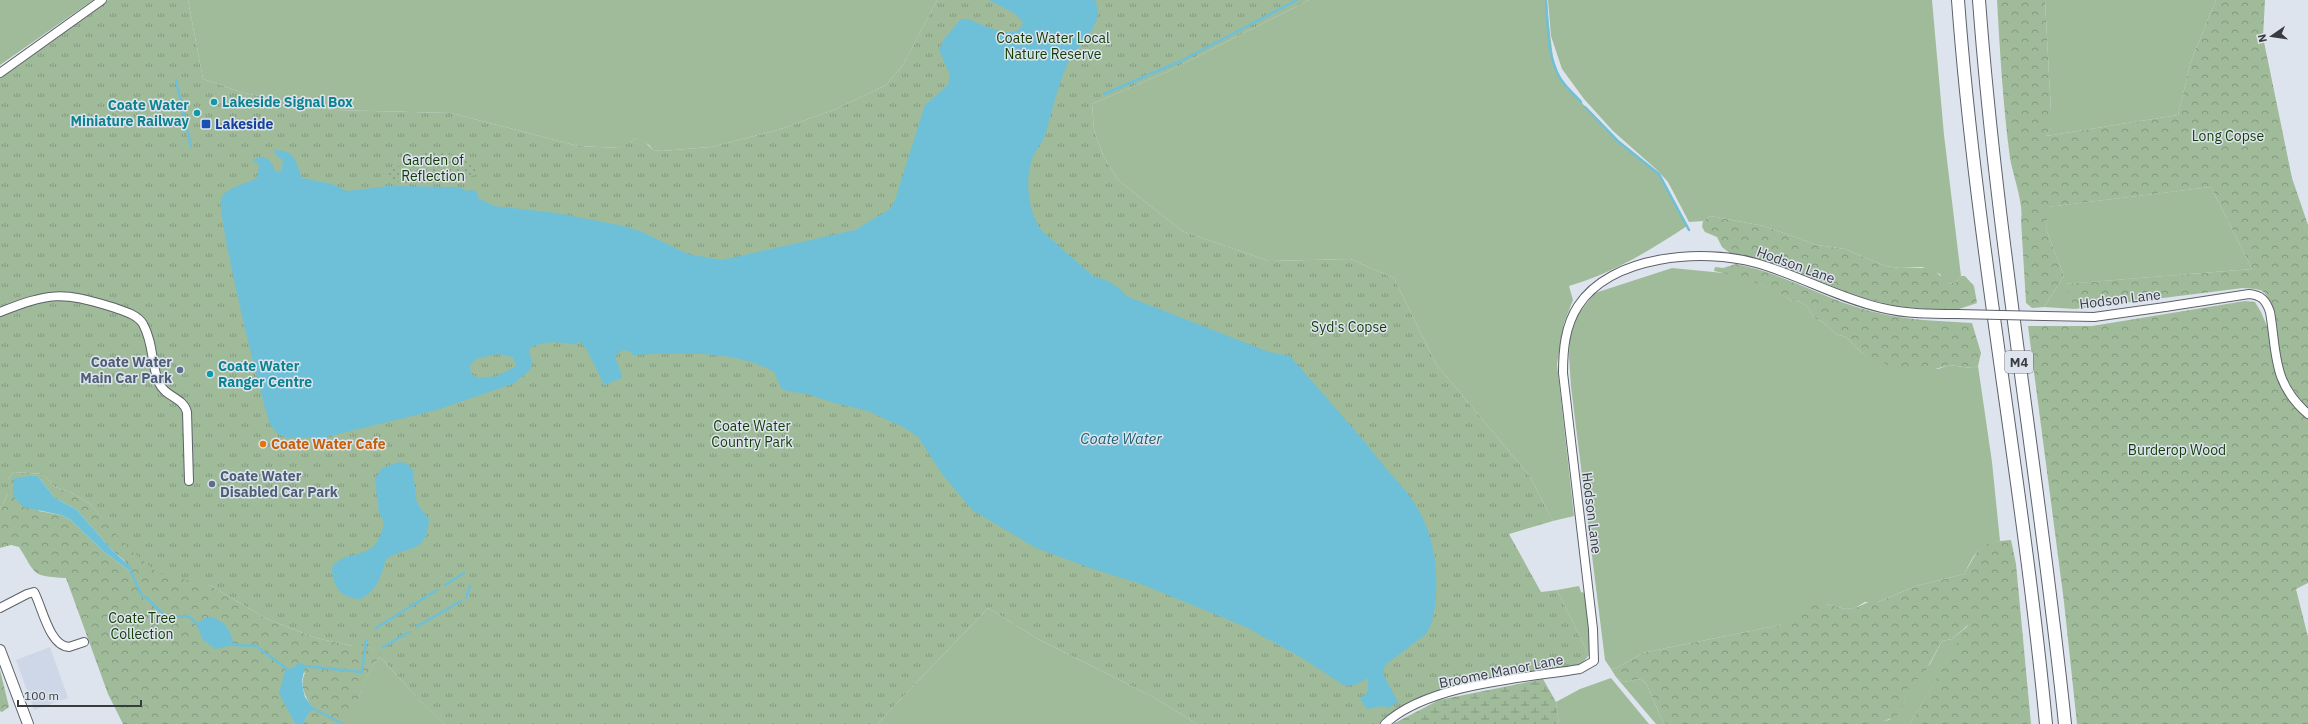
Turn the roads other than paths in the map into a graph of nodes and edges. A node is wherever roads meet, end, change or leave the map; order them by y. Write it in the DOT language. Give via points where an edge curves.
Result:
graph roads {
  1 [pos="102,0"];
  2 [pos="1958,0"];
  3 [pos="1979,0"];
  4 [pos="0,74"];
  5 [pos="0,312"];
  6 [pos="2308,414"];
  7 [pos="189,481"];
  8 [pos="0,608"];
  9 [pos="84,642"];
  10 [pos="0,650"];
  11 [pos="1580,669"];
  12 [pos="28,724"];
  13 [pos="1385,724"];
  14 [pos="2046,724"];
  15 [pos="2065,724"];
  1 -- 4 [label="street"];
  2 -- 14 [label="highway, M4" via="1981,227 2033,601"];
  3 -- 15 [label="highway, M4" via="2003,241 2054,618"];
  5 -- 7 [label="street" via="34,300 64,295 103,304 138,318 148,335 162,389 185,405"];
  6 -- 11 [label="street, Hodson Lane, bridge" via="2281,380 2276,364 2267,304 2260,297 2249,294 2094,317 1911,313 1882,308 1836,294 1756,263 1705,255 1682,256 1647,263 1620,273 1591,290 1577,307 1568,327 1563,367 1594,645 1594,661"];
  8 -- 9 [label="street" via="34,592 50,631 59,642 69,647"];
  10 -- 12 [label="main road"];
  11 -- 13 [label="street, Broome Manor Lane" via="1447,693 1415,705"];
}
